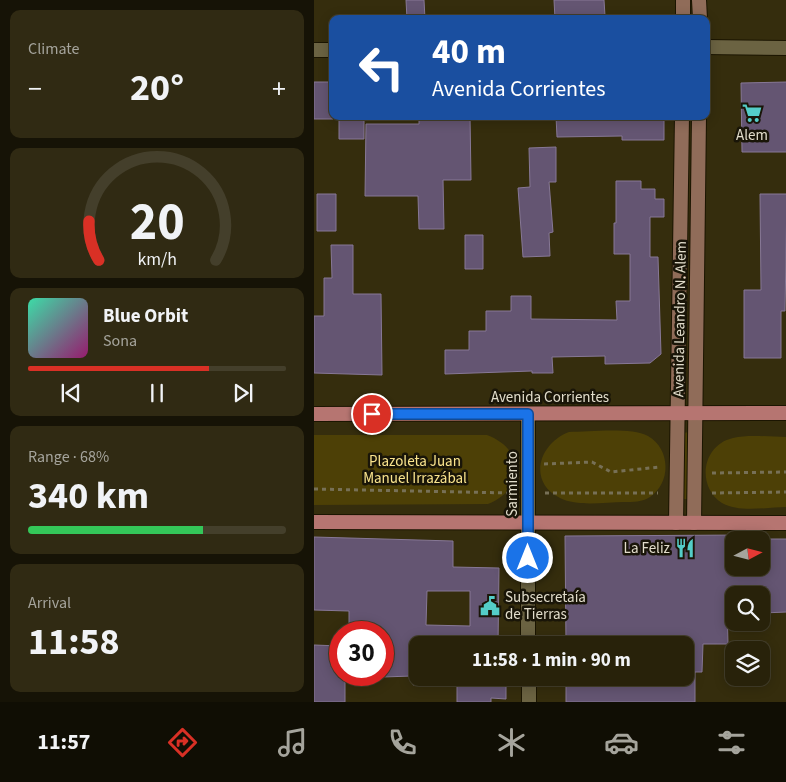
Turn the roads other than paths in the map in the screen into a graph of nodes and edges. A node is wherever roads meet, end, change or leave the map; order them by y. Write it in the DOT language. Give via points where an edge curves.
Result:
graph roads {
  1 [pos="684,0"];
  2 [pos="700,0"];
  3 [pos="684,15"];
  4 [pos="700,15"];
  5 [pos="710,47"];
  6 [pos="786,48"];
  7 [pos="314,50"];
  8 [pos="329,50"];
  9 [pos="682,120"];
  10 [pos="699,120"];
  11 [pos="786,413"];
  12 [pos="314,414"];
  13 [pos="528,414"];
  14 [pos="677,414"];
  15 [pos="695,414"];
  16 [pos="314,522"];
  17 [pos="528,522"];
  18 [pos="676,523"];
  19 [pos="694,523"];
  20 [pos="786,523"];
  21 [pos="528,636"];
  22 [pos="528,686"];
  23 [pos="528,702"];
  1 -- 3 [label="main road"];
  2 -- 4 [label="main road"];
  5 -- 6 [label="street"];
  7 -- 8 [label="street"];
  9 -- 14 [label="main road, Avenida Leandro N. Alem"];
  10 -- 15 [label="main road, Avenida Leandro N. Alem"];
  11 -- 15 [label="main road, Avenida Corrientes"];
  12 -- 13 [label="main road, Avenida Corrientes"];
  13 -- 14 [label="main road, Avenida Corrientes"];
  13 -- 17 [label="street, Sarmiento"];
  14 -- 15 [label="main road, Avenida Corrientes"];
  14 -- 18 [label="main road, Avenida Leandro N. Alem"];
  15 -- 19 [label="main road, Avenida Leandro N. Alem"];
  16 -- 17 [label="main road"];
  17 -- 18 [label="main road"];
  17 -- 21 [label="street, Sarmiento"];
  18 -- 19 [label="main road"];
  19 -- 20 [label="main road"];
  22 -- 23 [label="street"];
}
